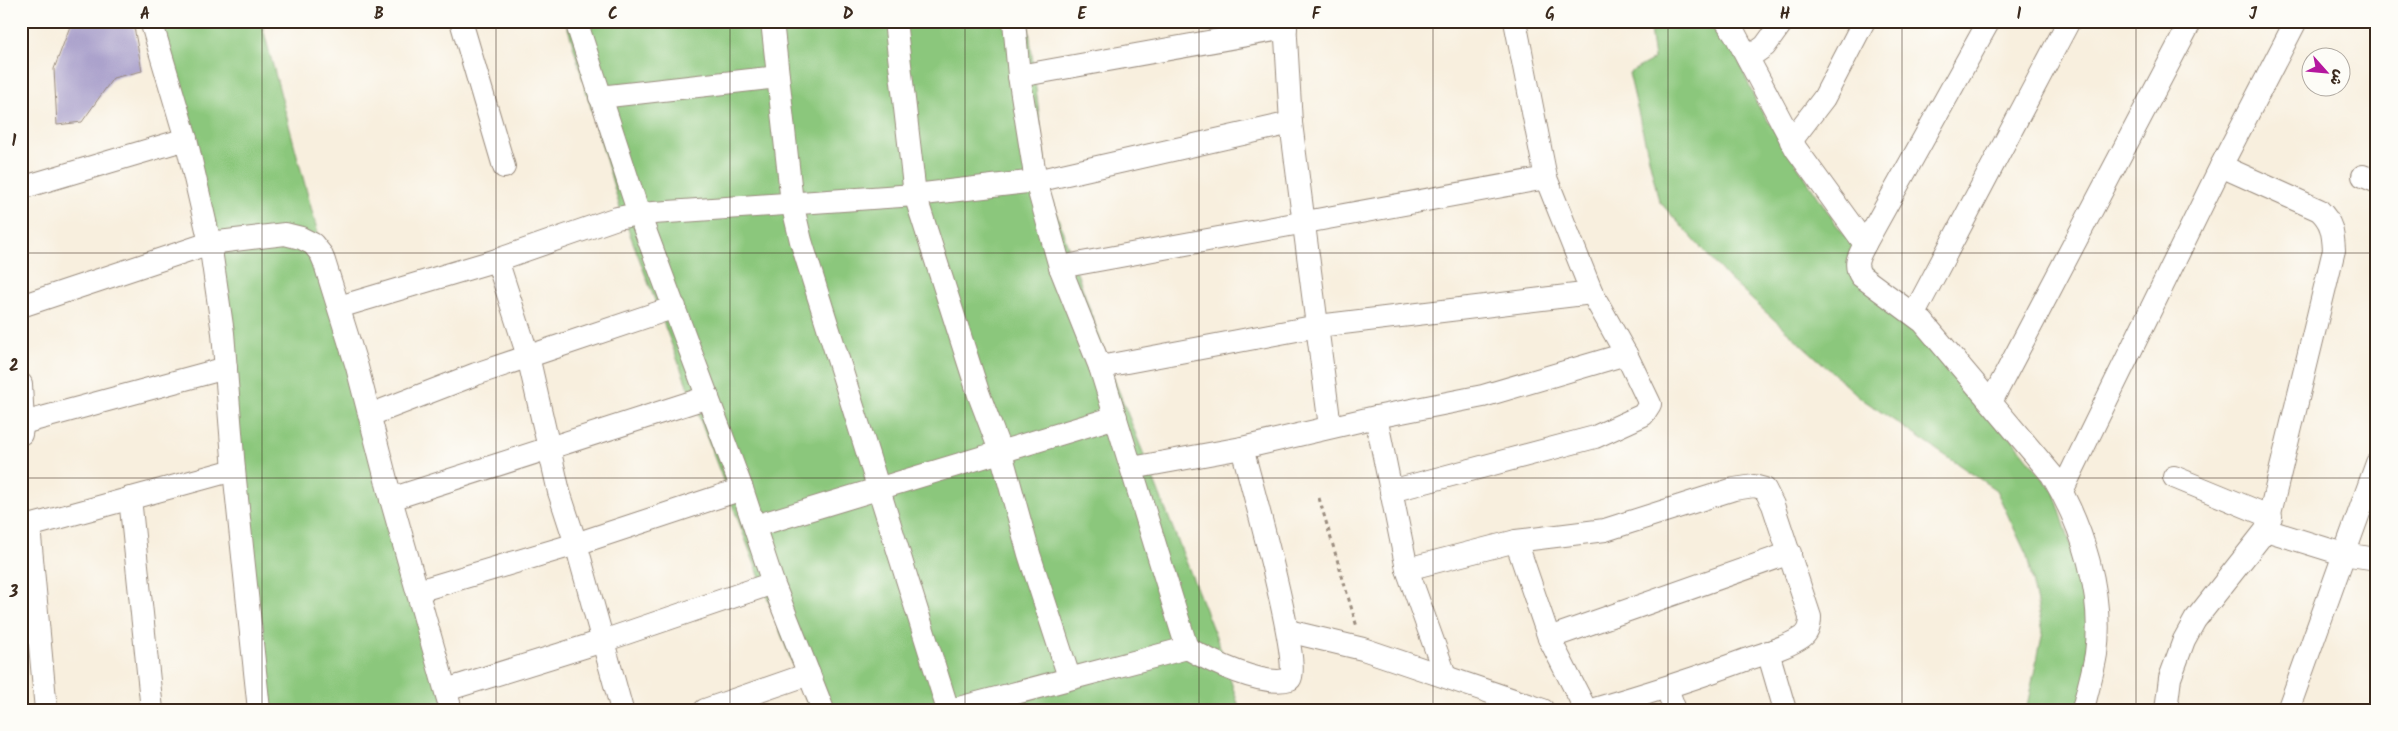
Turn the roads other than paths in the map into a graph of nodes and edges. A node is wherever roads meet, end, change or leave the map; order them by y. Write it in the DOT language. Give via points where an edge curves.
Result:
graph roads {
  1 [pos="151,21"];
  2 [pos="461,21"];
  3 [pos="576,21"];
  4 [pos="772,21"];
  5 [pos="895,21"];
  6 [pos="1014,21"];
  7 [pos="1515,21"];
  8 [pos="1726,21"];
  9 [pos="1783,21"];
  10 [pos="1864,21"];
  11 [pos="1989,21"];
  12 [pos="2069,21"];
  13 [pos="2191,21"];
  14 [pos="2296,21"];
  15 [pos="1286,25"];
  16 [pos="1748,58"];
  17 [pos="1020,76"];
  18 [pos="778,77"];
  19 [pos="600,96"];
  20 [pos="1291,123"];
  21 [pos="186,139"];
  22 [pos="1791,141"];
  23 [pos="2221,166"];
  24 [pos="504,167"];
  25 [pos="1546,178"];
  26 [pos="1036,181"];
  27 [pos="21,188"];
  28 [pos="915,195"];
  29 [pos="792,203"];
  30 [pos="639,214"];
  31 [pos="1302,222"];
  32 [pos="210,243"];
  33 [pos="1865,244"];
  34 [pos="497,260"];
  35 [pos="1060,268"];
  36 [pos="1592,293"];
  37 [pos="21,306"];
  38 [pos="339,307"];
  39 [pos="675,307"];
  40 [pos="1914,314"];
  41 [pos="1318,326"];
  42 [pos="1626,354"];
  43 [pos="528,356"];
  44 [pos="1100,367"];
  45 [pos="226,368"];
  46 [pos="21,384"];
  47 [pos="708,397"];
  48 [pos="1991,402"];
  49 [pos="370,415"];
  50 [pos="1116,417"];
  51 [pos="1376,417"];
  52 [pos="1330,427"];
  53 [pos="22,428"];
  54 [pos="1242,448"];
  55 [pos="550,449"];
  56 [pos="1001,453"];
  57 [pos="2377,463"];
  58 [pos="1132,468"];
  59 [pos="234,470"];
  60 [pos="2174,477"];
  61 [pos="742,489"];
  62 [pos="878,490"];
  63 [pos="1391,491"];
  64 [pos="2062,491"];
  65 [pos="130,498"];
  66 [pos="391,499"];
  67 [pos="2269,523"];
  68 [pos="25,526"];
  69 [pos="755,526"];
  70 [pos="1516,541"];
  71 [pos="576,544"];
  72 [pos="1790,553"];
  73 [pos="2343,554"];
  74 [pos="2377,559"];
  75 [pos="1407,569"];
  76 [pos="773,583"];
  77 [pos="418,591"];
  78 [pos="1288,631"];
  79 [pos="1549,638"];
  80 [pos="603,641"];
  81 [pos="1187,648"];
  82 [pos="1768,652"];
  83 [pos="809,674"];
  84 [pos="1446,675"];
  85 [pos="1069,677"];
  86 [pos="1667,689"];
  87 [pos="448,700"];
  88 [pos="46,710"];
  89 [pos="152,710"];
  90 [pos="260,710"];
  91 [pos="622,710"];
  92 [pos="705,710"];
  93 [pos="823,710"];
  94 [pos="950,710"];
  95 [pos="1543,710"];
  96 [pos="1586,710"];
  97 [pos="1591,710"];
  98 [pos="1675,710"];
  99 [pos="1785,710"];
  100 [pos="2083,710"];
  101 [pos="2166,710"];
  102 [pos="2288,710"];
  1 -- 21 [label="street"];
  2 -- 24 [label="street"];
  3 -- 19 [label="street"];
  4 -- 18 [label="street"];
  5 -- 28 [label="street"];
  6 -- 17 [label="street"];
  7 -- 25 [label="street"];
  8 -- 16 [label="street"];
  9 -- 16 [label="street" via="1766,46"];
  10 -- 22 [label="street" via="1824,98"];
  11 -- 33 [label="street"];
  12 -- 40 [label="street"];
  13 -- 48 [label="street"];
  14 -- 23 [label="street"];
  15 -- 17 [label="street"];
  15 -- 20 [label="street"];
  16 -- 22 [label="street"];
  17 -- 26 [label="street"];
  18 -- 19 [label="street"];
  18 -- 29 [label="street"];
  19 -- 30 [label="street"];
  20 -- 26 [label="street"];
  20 -- 31 [label="street"];
  21 -- 27 [label="street"];
  21 -- 32 [label="street"];
  22 -- 33 [label="street"];
  23 -- 64 [label="street"];
  23 -- 67 [label="street" via="2319,210 2333,229 2334,250"];
  25 -- 31 [label="street"];
  25 -- 36 [label="street"];
  26 -- 28 [label="street"];
  26 -- 35 [label="street"];
  28 -- 29 [label="street"];
  28 -- 56 [label="street" via="979,395"];
  29 -- 30 [label="street"];
  29 -- 62 [label="street"];
  30 -- 34 [label="street" via="618,218"];
  30 -- 39 [label="street"];
  31 -- 35 [label="street"];
  31 -- 41 [label="street"];
  32 -- 37 [label="street"];
  32 -- 38 [label="street" via="285,234 301,238 313,244 321,254"];
  32 -- 45 [label="street"];
  33 -- 40 [label="street" via="1856,261 1861,276"];
  34 -- 38 [label="street"];
  34 -- 43 [label="street"];
  35 -- 44 [label="street"];
  36 -- 41 [label="street"];
  36 -- 42 [label="street"];
  38 -- 49 [label="street"];
  39 -- 43 [label="street"];
  39 -- 47 [label="street"];
  40 -- 48 [label="street"];
  41 -- 44 [label="street"];
  41 -- 52 [label="street"];
  42 -- 51 [label="street" via="1482,396"];
  42 -- 63 [label="street" via="1650,400 1643,415 1596,437"];
  43 -- 49 [label="street"];
  43 -- 55 [label="street"];
  44 -- 50 [label="street"];
  45 -- 53 [label="street"];
  45 -- 59 [label="street"];
  46 -- 53 [label="street"];
  47 -- 55 [label="street"];
  47 -- 61 [label="street"];
  48 -- 64 [label="street"];
  49 -- 66 [label="street"];
  50 -- 56 [label="street"];
  50 -- 58 [label="street"];
  51 -- 52 [label="street"];
  51 -- 63 [label="street"];
  52 -- 54 [label="street"];
  54 -- 58 [label="street"];
  54 -- 78 [label="street"];
  55 -- 66 [label="street"];
  55 -- 71 [label="street" via="559,492"];
  56 -- 62 [label="street"];
  56 -- 85 [label="street" via="1029,554"];
  57 -- 73 [label="street"];
  58 -- 81 [label="street"];
  59 -- 65 [label="street"];
  59 -- 90 [label="street"];
  60 -- 67 [label="street"];
  61 -- 69 [label="street"];
  61 -- 71 [label="street"];
  62 -- 69 [label="street"];
  62 -- 94 [label="street"];
  63 -- 75 [label="street"];
  64 -- 100 [label="street" via="2084,545 2098,612 2096,653"];
  65 -- 68 [label="street"];
  65 -- 89 [label="street"];
  66 -- 77 [label="street"];
  67 -- 73 [label="street"];
  67 -- 101 [label="street" via="2191,627 2176,657"];
  68 -- 88 [label="street"];
  69 -- 76 [label="street"];
  70 -- 72 [label="street" via="1605,530 1734,489 1754,486 1765,489"];
  70 -- 75 [label="street"];
  70 -- 79 [label="street"];
  71 -- 77 [label="street"];
  71 -- 80 [label="street"];
  72 -- 79 [label="street"];
  72 -- 82 [label="street" via="1810,617 1810,627 1800,638"];
  73 -- 74 [label="street"];
  73 -- 102 [label="street"];
  75 -- 84 [label="street"];
  76 -- 80 [label="street"];
  76 -- 83 [label="street"];
  77 -- 87 [label="street"];
  78 -- 81 [label="street" via="1293,675 1288,680 1278,681 1220,666"];
  78 -- 84 [label="street" via="1364,649"];
  79 -- 96 [label="street"];
  80 -- 87 [label="street"];
  80 -- 91 [label="street"];
  81 -- 85 [label="street"];
  82 -- 86 [label="street"];
  82 -- 99 [label="street"];
  83 -- 92 [label="street"];
  83 -- 93 [label="street"];
  84 -- 95 [label="street"];
  85 -- 94 [label="street"];
  86 -- 97 [label="street"];
  86 -- 98 [label="street"];
}
